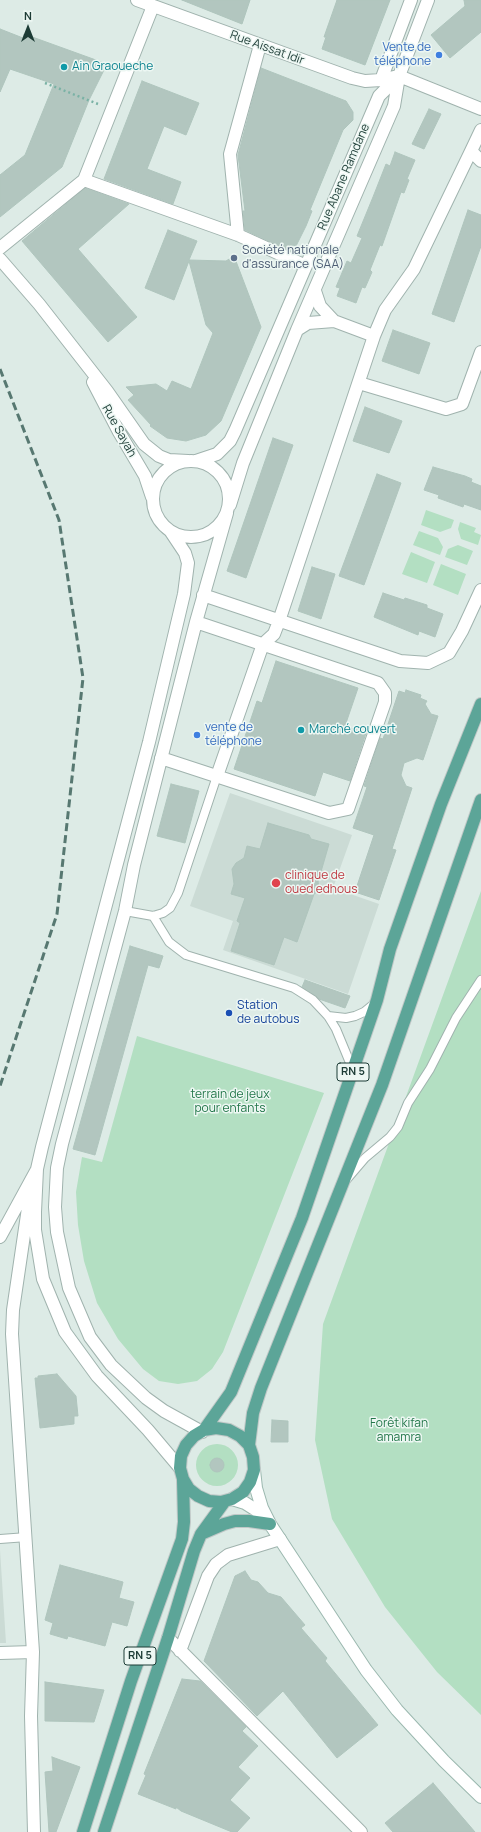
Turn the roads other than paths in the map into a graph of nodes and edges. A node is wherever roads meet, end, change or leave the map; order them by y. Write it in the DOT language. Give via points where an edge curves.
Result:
graph roads {
  1 [pos="137,0"];
  2 [pos="411,0"];
  3 [pos="428,0"];
  4 [pos="153,6"];
  5 [pos="260,45"];
  6 [pos="399,76"];
  7 [pos="381,80"];
  8 [pos="365,81"];
  9 [pos="379,96"];
  10 [pos="481,109"];
  11 [pos="481,130"];
  12 [pos="471,151"];
  13 [pos="481,161"];
  14 [pos="84,180"];
  15 [pos="238,235"];
  16 [pos="0,248"];
  17 [pos="0,259"];
  18 [pos="306,266"];
  19 [pos="315,291"];
  20 [pos="334,321"];
  21 [pos="297,330"];
  22 [pos="374,336"];
  23 [pos="481,352"];
  24 [pos="84,363"];
  25 [pos="359,383"];
  26 [pos="192,461"];
  27 [pos="153,499"];
  28 [pos="228,509"];
  29 [pos="171,532"];
  30 [pos="481,590"];
  31 [pos="203,595"];
  32 [pos="279,621"];
  33 [pos="196,622"];
  34 [pos="263,644"];
  35 [pos="481,704"];
  36 [pos="161,758"];
  37 [pos="217,776"];
  38 [pos="481,800"];
  39 [pos="125,911"];
  40 [pos="153,916"];
  41 [pos="481,980"];
  42 [pos="377,1000"];
  43 [pos="328,1016"];
  44 [pos="353,1070"];
  45 [pos="38,1169"];
  46 [pos="342,1186"];
  47 [pos="0,1237"];
  48 [pos="38,1247"];
  49 [pos="16,1287"];
  50 [pos="203,1431"];
  51 [pos="249,1446"];
  52 [pos="254,1470"];
  53 [pos="182,1473"];
  54 [pos="228,1500"];
  55 [pos="270,1524"];
  56 [pos="201,1534"];
  57 [pos="27,1537"];
  58 [pos="0,1538"];
  59 [pos="280,1539"];
  60 [pos="168,1638"];
  61 [pos="180,1651"];
  62 [pos="33,1652"];
  63 [pos="0,1653"];
  64 [pos="481,1797"];
  65 [pos="34,1832"];
  66 [pos="83,1832"];
  67 [pos="104,1832"];
  68 [pos="361,1832"];
  1 -- 4 [label="street, Rue Aissat Idir"];
  2 -- 7 [label="street"];
  3 -- 6 [label="street, Rue Abane Ramdane"];
  4 -- 5 [label="street, Rue Aissat Idir"];
  4 -- 14 [label="street"];
  5 -- 8 [label="street, Rue Aissat Idir"];
  5 -- 15 [label="street" via="230,154"];
  6 -- 7 [label="street, Rue Aissat Idir"];
  6 -- 9 [label="street, Rue Abane Ramdane"];
  6 -- 10 [label="street"];
  6 -- 19 [label="street" via="394,106"];
  7 -- 8 [label="street, Rue Aissat Idir"];
  8 -- 9 [label="street"];
  9 -- 18 [label="street, Rue Abane Ramdane"];
  11 -- 12 [label="street"];
  12 -- 13 [label="street"];
  12 -- 22 [label="street" via="414,269 385,310"];
  14 -- 15 [label="street"];
  14 -- 16 [label="street"];
  15 -- 18 [label="street"];
  17 -- 24 [label="street, Rue Sayah" via="39,304"];
  18 -- 26 [label="street, Rue Abane Ramdane" via="235,431 224,448 211,457"];
  19 -- 20 [label="street" via="320,306"];
  19 -- 21 [label="street"];
  20 -- 21 [label="street" via="315,321"];
  20 -- 22 [label="street"];
  21 -- 28 [label="street" via="243,463"];
  22 -- 25 [label="street"];
  23 -- 25 [label="street" via="462,404 446,409"];
  24 -- 26 [label="street, Rue Sayah" via="144,444 159,456 169,460"];
  24 -- 27 [label="street, Rue Sayah" via="149,484"];
  25 -- 32 [label="street"];
  26 -- 27 [label="street" via="172,466 166,471 156,484"];
  26 -- 28 [label="street" via="213,467 224,480 228,488"];
  27 -- 29 [label="street" via="158,518"];
  28 -- 29 [label="street" via="218,527 204,536 187,538"];
  28 -- 31 [label="street"];
  29 -- 45 [label="street" via="185,553 188,563 184,594 149,742"];
  30 -- 32 [label="street" via="449,653 428,663 400,661"];
  31 -- 32 [label="street"];
  31 -- 33 [label="street"];
  32 -- 34 [label="street" via="274,634"];
  33 -- 34 [label="street"];
  33 -- 36 [label="street"];
  34 -- 37 [label="street"];
  34 -- 37 [label="street" via="378,683 385,693 385,702 351,802 348,809 329,813"];
  35 -- 42 [label="main road, RN 5" via="441,804 390,949"];
  36 -- 37 [label="street"];
  36 -- 39 [label="street"];
  37 -- 40 [label="lane" via="175,901 163,913"];
  38 -- 46 [label="main road, RN 5" via="382,1085"];
  39 -- 40 [label="lane"];
  39 -- 50 [label="street" via="62,1144 57,1168 57,1232 69,1288 90,1337 111,1365 146,1398 164,1411"];
  40 -- 43 [label="lane" via="169,942 186,955 294,988 313,1000"];
  41 -- 46 [label="lane" via="456,1018 430,1069 408,1103 398,1127 365,1158"];
  42 -- 43 [label="lane" via="371,1007 355,1016"];
  42 -- 44 [label="main road, RN 5"];
  43 -- 44 [label="lane"];
  44 -- 50 [label="main road, RN 5" via="302,1218 234,1385"];
  45 -- 47 [label="street"];
  45 -- 48 [label="street" via="35,1212"];
  45 -- 49 [label="street" via="29,1202"];
  46 -- 51 [label="main road, RN 5" via="261,1388 253,1413"];
  48 -- 49 [label="street" via="26,1262"];
  48 -- 53 [label="street" via="43,1279 53,1306 81,1357 148,1430"];
  49 -- 57 [label="street" via="12,1334"];
  50 -- 51 [label="main road" via="216,1428 229,1430 240,1436"];
  50 -- 53 [label="main road" via="186,1445 181,1456"];
  51 -- 52 [label="main road"];
  52 -- 54 [label="main road" via="243,1492"];
  52 -- 55 [label="street" via="256,1488"];
  53 -- 54 [label="main road" via="189,1489 198,1496 209,1501"];
  53 -- 66 [label="main road, RN 5" via="182,1539"];
  54 -- 55 [label="street" via="246,1503"];
  54 -- 56 [label="main road, RN 5"];
  55 -- 56 [label="main road" via="249,1520 235,1521"];
  55 -- 59 [label="street"];
  56 -- 60 [label="main road, RN 5"];
  57 -- 58 [label="lane"];
  57 -- 62 [label="street"];
  59 -- 61 [label="street" via="228,1555 216,1564 208,1576"];
  59 -- 64 [label="street" via="366,1670 397,1710"];
  60 -- 61 [label="street"];
  60 -- 67 [label="main road, RN 5"];
  61 -- 68 [label="street"];
  62 -- 63 [label="street"];
  62 -- 65 [label="street"];
}
